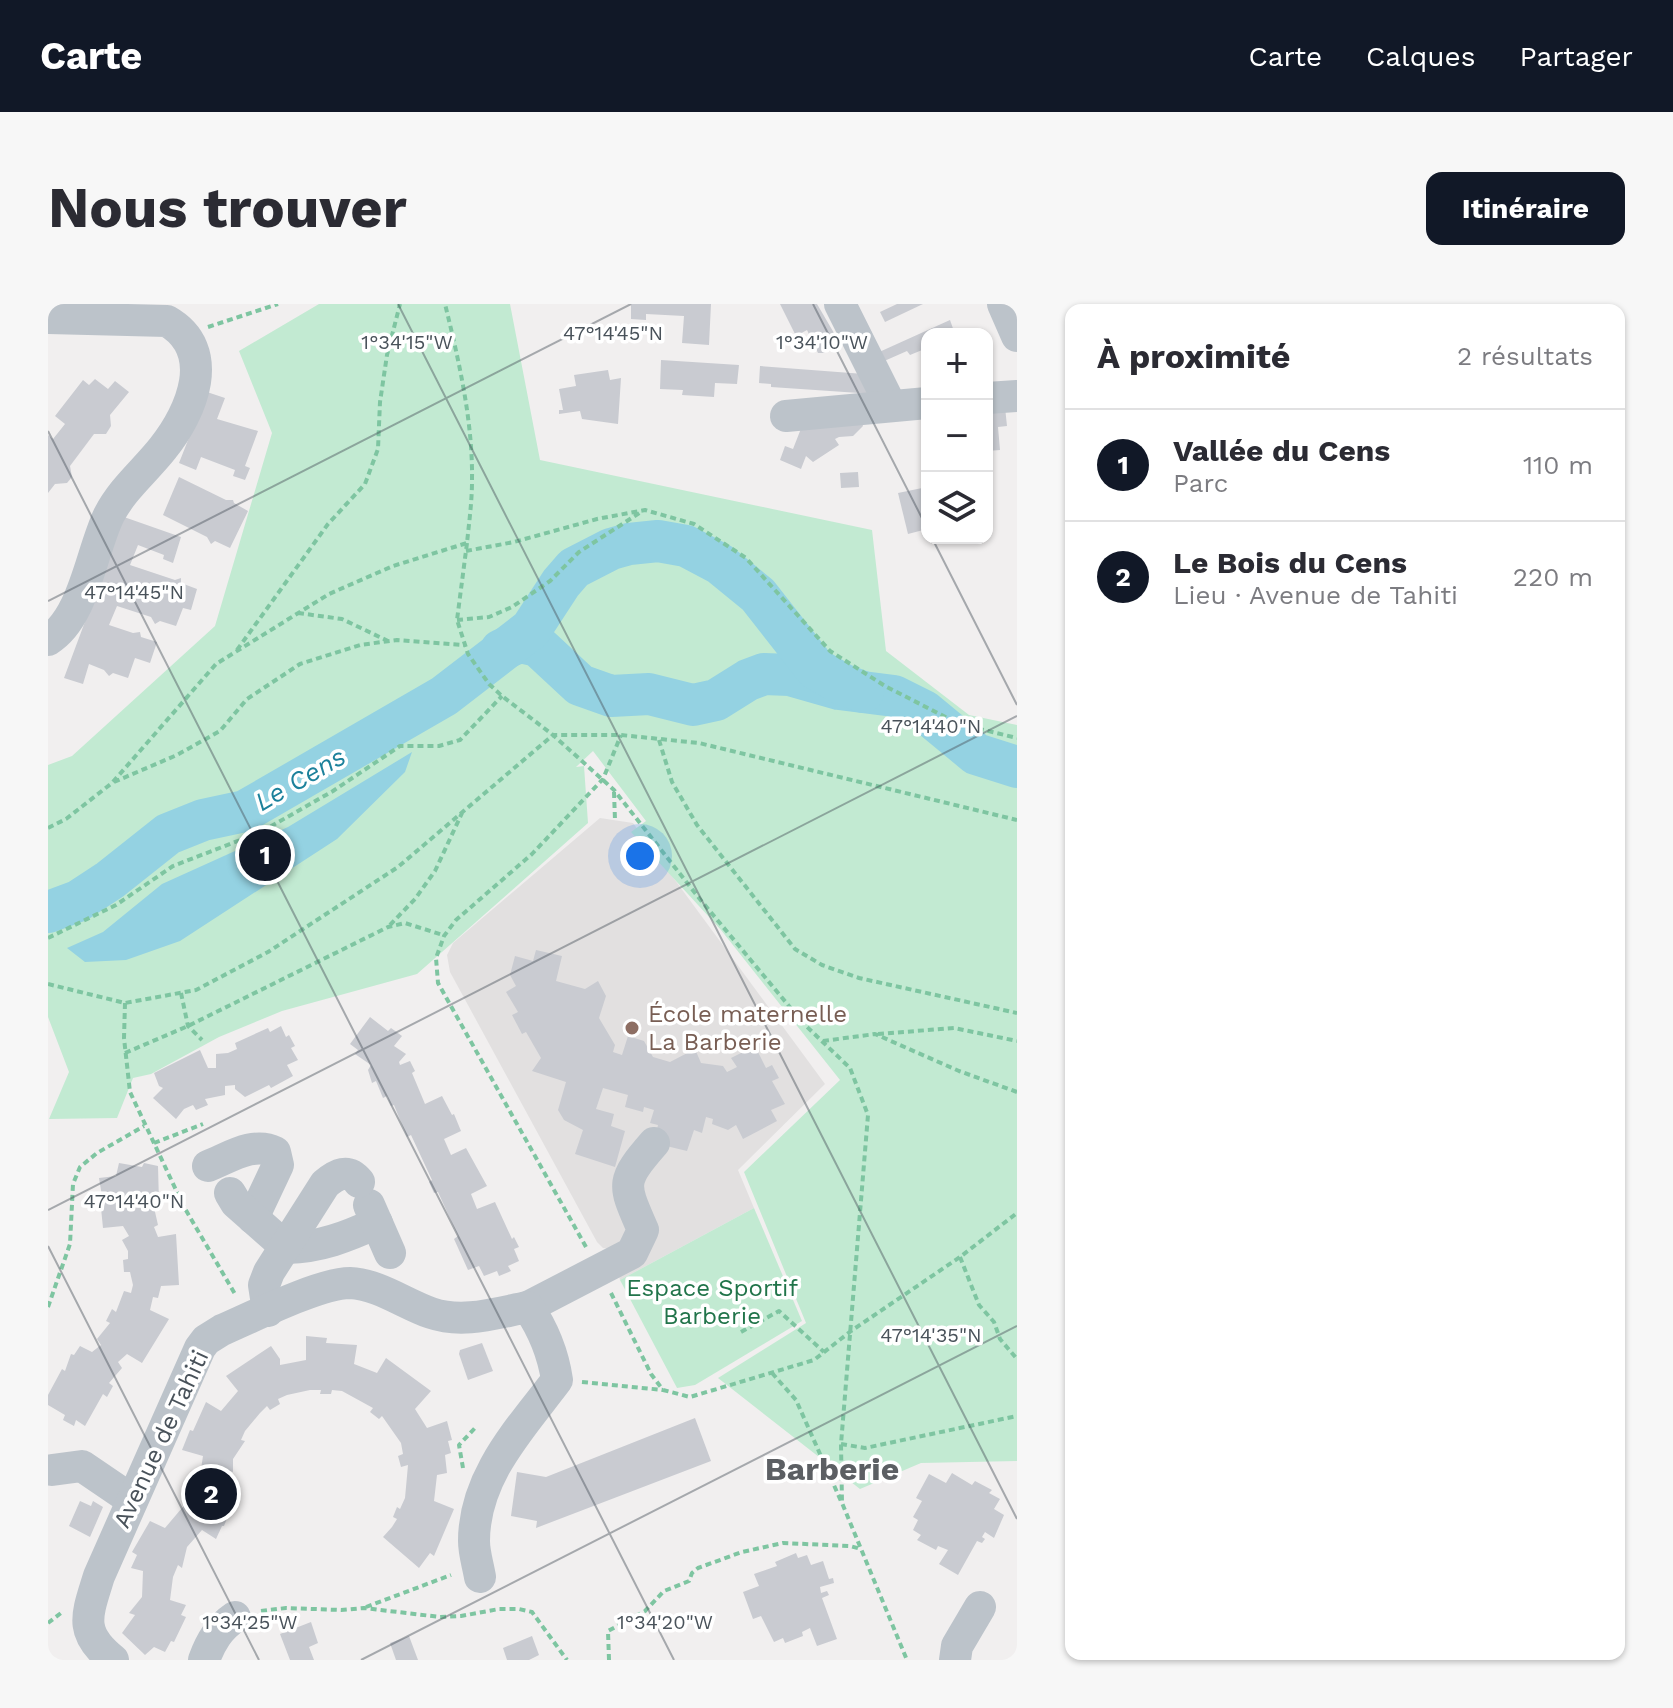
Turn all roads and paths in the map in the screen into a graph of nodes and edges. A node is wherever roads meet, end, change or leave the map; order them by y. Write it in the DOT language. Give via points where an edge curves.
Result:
graph roads {
  1 [pos="278,304"];
  2 [pos="400,304"];
  3 [pos="445,304"];
  4 [pos="840,304"];
  5 [pos="1003,304"];
  6 [pos="48,318"];
  7 [pos="200,329"];
  8 [pos="1017,336"];
  9 [pos="1017,396"];
  10 [pos="993,398"];
  11 [pos="921,404"];
  12 [pos="891,406"];
  13 [pos="786,416"];
  14 [pos="645,510"];
  15 [pos="467,543"];
  16 [pos="466,551"];
  17 [pos="296,613"];
  18 [pos="457,620"];
  19 [pos="48,640"];
  20 [pos="388,641"];
  21 [pos="465,645"];
  22 [pos="235,652"];
  23 [pos="502,696"];
  24 [pos="553,735"];
  25 [pos="621,735"];
  26 [pos="1017,738"];
  27 [pos="659,740"];
  28 [pos="603,779"];
  29 [pos="112,783"];
  30 [pos="614,790"];
  31 [pos="463,811"];
  32 [pos="615,820"];
  33 [pos="1017,820"];
  34 [pos="48,828"];
  35 [pos="388,927"];
  36 [pos="444,936"];
  37 [pos="48,938"];
  38 [pos="48,984"];
  39 [pos="181,992"];
  40 [pos="125,1003"];
  41 [pos="1017,1013"];
  42 [pos="188,1026"];
  43 [pos="875,1034"];
  44 [pos="202,1040"];
  45 [pos="823,1041"];
  46 [pos="1017,1041"];
  47 [pos="125,1053"];
  48 [pos="1017,1092"];
  49 [pos="203,1124"];
  50 [pos="145,1126"];
  51 [pos="154,1143"];
  52 [pos="654,1143"];
  53 [pos="208,1166"];
  54 [pos="230,1193"];
  55 [pos="360,1194"];
  56 [pos="1017,1213"];
  57 [pos="253,1218"];
  58 [pos="287,1248"];
  59 [pos="390,1253"];
  60 [pos="960,1257"];
  61 [pos="600,1272"];
  62 [pos="48,1307"];
  63 [pos="254,1307"];
  64 [pos="528,1307"];
  65 [pos="851,1331"];
  66 [pos="741,1332"];
  67 [pos="824,1352"];
  68 [pos="1017,1359"];
  69 [pos="772,1373"];
  70 [pos="557,1380"];
  71 [pos="663,1390"];
  72 [pos="1017,1416"];
  73 [pos="475,1428"];
  74 [pos="841,1444"];
  75 [pos="52,1470"];
  76 [pos="464,1473"];
  77 [pos="132,1500"];
  78 [pos="842,1503"];
  79 [pos="861,1549"];
  80 [pos="465,1577"];
  81 [pos="980,1607"];
  82 [pos="364,1608"];
  83 [pos="235,1617"];
  84 [pos="113,1660"];
  85 [pos="204,1660"];
  86 [pos="567,1660"];
  87 [pos="609,1660"];
  88 [pos="907,1660"];
  89 [pos="955,1660"];
  1 -- 7 [label="path"];
  2 -- 22 [label="path" via="387,355 378,449 365,484 319,536"];
  3 -- 15 [label="path" via="470,441"];
  4 -- 12 [label="street"];
  5 -- 8 [label="street"];
  6 -- 19 [label="street" via="167,321 195,349 197,370 183,419 110,513 75,608"];
  9 -- 10 [label="street"];
  11 -- 12 [label="street"];
  12 -- 13 [label="street"];
  14 -- 16 [label="path"];
  14 -- 18 [label="path" via="579,552 550,581 512,607 489,617"];
  14 -- 26 [label="path" via="694,524 746,558 830,651 885,686 959,724"];
  15 -- 16 [label="path"];
  15 -- 17 [label="path" via="393,566"];
  16 -- 18 [label="path"];
  17 -- 20 [label="path" via="342,619"];
  17 -- 22 [label="path"];
  18 -- 21 [label="path"];
  20 -- 21 [label="path"];
  20 -- 29 [label="path" via="300,664 247,699 220,731"];
  21 -- 23 [label="path"];
  22 -- 29 [label="path" via="216,664"];
  23 -- 24 [label="path"];
  23 -- 37 [label="path" via="460,740 400,746 261,832 173,866 116,905"];
  24 -- 25 [label="path"];
  24 -- 28 [label="path"];
  24 -- 31 [label="path"];
  25 -- 27 [label="path"];
  25 -- 28 [label="path"];
  27 -- 33 [label="path" via="699,743"];
  27 -- 41 [label="path" via="672,782 697,825 795,949 859,978"];
  28 -- 30 [label="path"];
  28 -- 36 [label="path"];
  29 -- 34 [label="path"];
  30 -- 32 [label="path"];
  30 -- 45 [label="path"];
  31 -- 35 [label="path" via="435,871"];
  31 -- 39 [label="path" via="398,867 268,952 196,990"];
  35 -- 36 [label="path" via="405,923"];
  35 -- 42 [label="path"];
  36 -- 61 [label="path" via="436,958 438,983"];
  38 -- 40 [label="path"];
  39 -- 40 [label="path"];
  39 -- 42 [label="path"];
  40 -- 47 [label="path"];
  42 -- 44 [label="path"];
  42 -- 47 [label="path"];
  43 -- 45 [label="path"];
  43 -- 46 [label="path" via="954,1028"];
  43 -- 48 [label="path"];
  45 -- 65 [label="path" via="850,1068 868,1115"];
  47 -- 50 [label="path" via="130,1092"];
  49 -- 51 [label="path"];
  50 -- 51 [label="path"];
  50 -- 62 [label="path" via="80,1167 73,1184 70,1244"];
  51 -- 63 [label="path" via="184,1207"];
  52 -- 61 [label="street, Avenue de Tahiti" via="630,1171 626,1192 643,1230 632,1253"];
  53 -- 57 [label="street" via="252,1148 275,1152 278,1165"];
  54 -- 57 [label="street"];
  55 -- 58 [label="street" via="324,1245"];
  55 -- 58 [label="street" via="325,1184"];
  55 -- 59 [label="street"];
  56 -- 60 [label="path"];
  57 -- 58 [label="street"];
  58 -- 63 [label="street"];
  60 -- 65 [label="path"];
  60 -- 68 [label="path" via="979,1305"];
  61 -- 64 [label="street, Avenue de Tahiti"];
  61 -- 71 [label="path"];
  63 -- 64 [label="street, Avenue de Tahiti" via="353,1283 450,1318"];
  63 -- 77 [label="street, Avenue de Tahiti" via="200,1348"];
  64 -- 70 [label="street" via="554,1358"];
  65 -- 67 [label="path"];
  65 -- 74 [label="path"];
  66 -- 67 [label="path" via="779,1311"];
  67 -- 69 [label="path"];
  69 -- 71 [label="path" via="690,1397"];
  69 -- 78 [label="path" via="796,1400"];
  70 -- 71 [label="path"];
  70 -- 80 [label="street" via="494,1465"];
  72 -- 74 [label="path" via="865,1448"];
  73 -- 76 [label="path" via="459,1445"];
  74 -- 78 [label="path"];
  75 -- 77 [label="street" via="82,1466"];
  77 -- 84 [label="street, Avenue de Tahiti" via="99,1576 87,1621 93,1641"];
  78 -- 79 [label="path"];
  79 -- 87 [label="path" via="783,1543 698,1568 689,1581 664,1591 645,1611 608,1631"];
  79 -- 88 [label="path"];
  80 -- 82 [label="path"];
  81 -- 89 [label="street" via="957,1646"];
  82 -- 83 [label="path" via="286,1608"];
  82 -- 86 [label="path" via="440,1617 499,1609 532,1612"];
  83 -- 85 [label="street" via="215,1635"];
}
